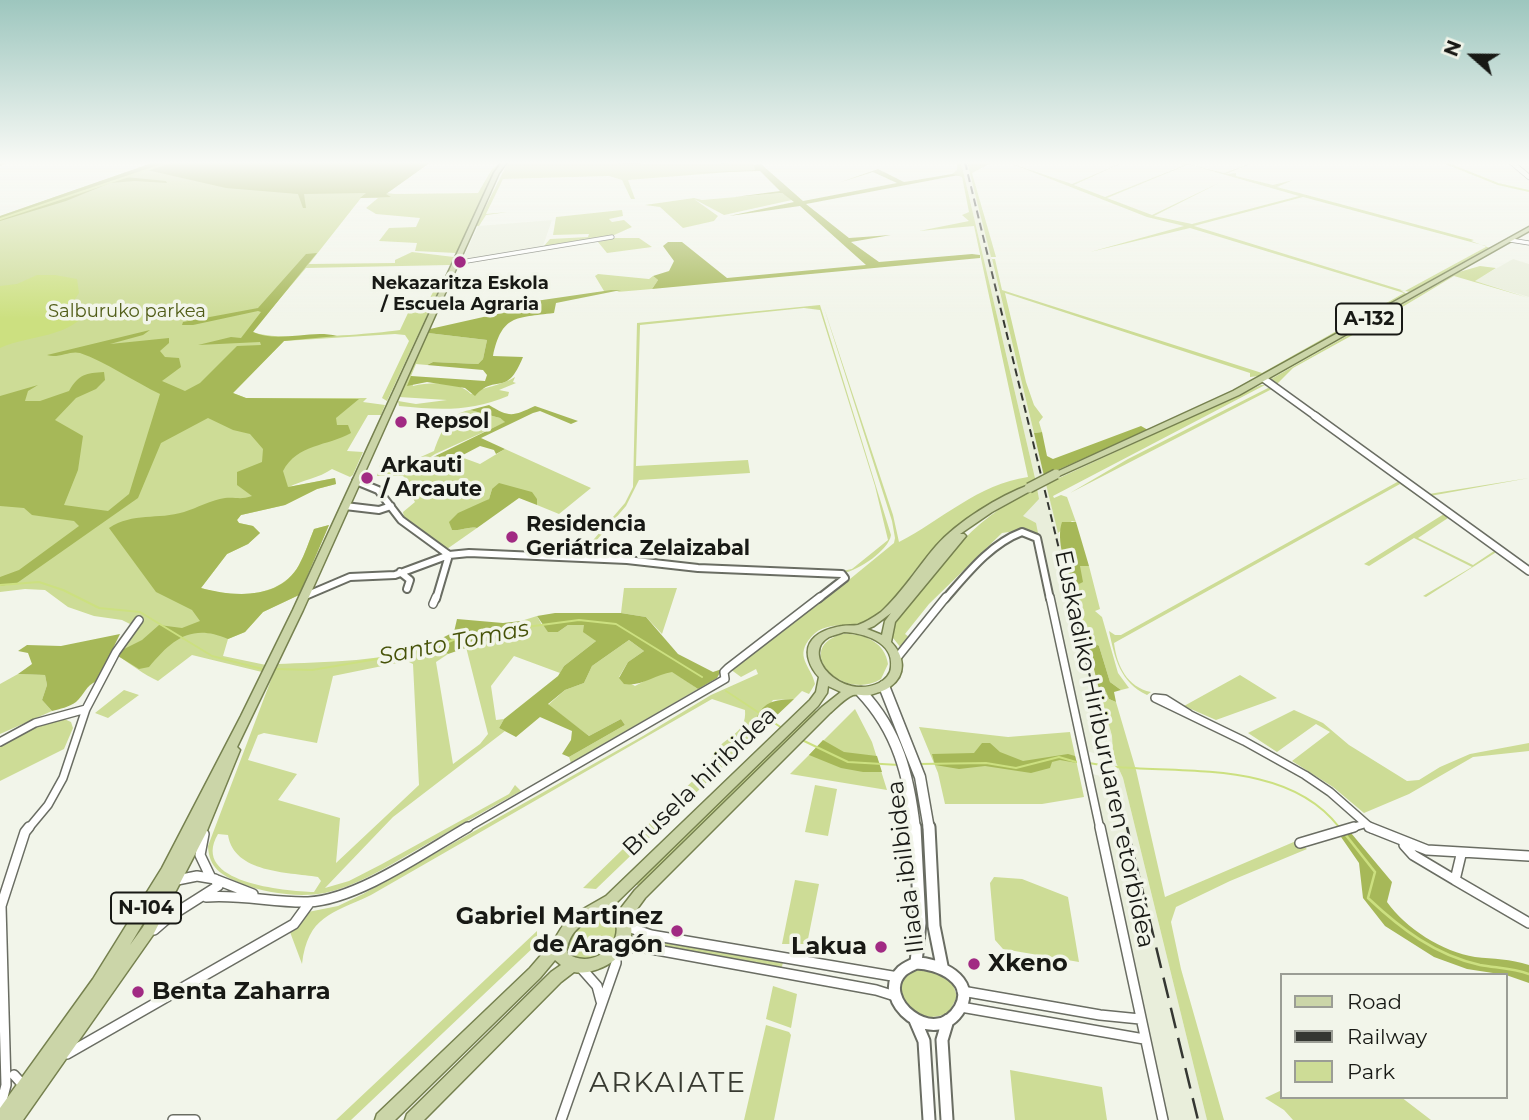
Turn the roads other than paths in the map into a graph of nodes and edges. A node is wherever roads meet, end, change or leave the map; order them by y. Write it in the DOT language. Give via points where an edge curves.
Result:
graph roads {
  1 [pos="478,214"];
  2 [pos="1529,229"];
  3 [pos="612,237"];
  4 [pos="1510,240"];
  5 [pos="1529,243"];
  6 [pos="455,263"];
  7 [pos="1264,379"];
  8 [pos="356,481"];
  9 [pos="345,506"];
  10 [pos="391,506"];
  11 [pos="996,506"];
  12 [pos="449,555"];
  13 [pos="1529,571"];
  14 [pos="400,572"];
  15 [pos="407,589"];
  16 [pos="303,597"];
  17 [pos="433,604"];
  18 [pos="139,620"];
  19 [pos="856,629"];
  20 [pos="886,642"];
  21 [pos="896,659"];
  22 [pos="824,678"];
  23 [pos="884,686"];
  24 [pos="856,691"];
  25 [pos="92,697"];
  26 [pos="86,709"];
  27 [pos="69,712"];
  28 [pos="1189,714"];
  29 [pos="59,715"];
  30 [pos="247,716"];
  31 [pos="82,722"];
  32 [pos="0,741"];
  33 [pos="777,748"];
  34 [pos="214,803"];
  35 [pos="1364,824"];
  36 [pos="1401,841"];
  37 [pos="1300,843"];
  38 [pos="1461,855"];
  39 [pos="1529,856"];
  40 [pos="213,878"];
  41 [pos="178,879"];
  42 [pos="1455,880"];
  43 [pos="206,897"];
  44 [pos="264,897"];
  45 [pos="310,902"];
  46 [pos="597,909"];
  47 [pos="623,921"];
  48 [pos="1529,923"];
  49 [pos="560,944"];
  50 [pos="2,946"];
  51 [pos="617,949"];
  52 [pos="916,963"];
  53 [pos="109,966"];
  54 [pos="576,966"];
  55 [pos="942,966"];
  56 [pos="898,977"];
  57 [pos="110,986"];
  58 [pos="962,991"];
  59 [pos="895,996"];
  60 [pos="601,1003"];
  61 [pos="961,1007"];
  62 [pos="915,1020"];
  63 [pos="948,1020"];
  64 [pos="1140,1020"];
  65 [pos="1144,1039"];
  66 [pos="50,1060"];
  67 [pos="18,1087"];
  68 [pos="0,1109"];
  69 [pos="16,1118"];
  70 [pos="1,1120"];
  71 [pos="173,1120"];
  72 [pos="195,1120"];
  73 [pos="383,1120"];
  74 [pos="413,1120"];
  75 [pos="561,1120"];
  76 [pos="929,1120"];
  77 [pos="947,1120"];
  78 [pos="1163,1120"];
  1 -- 6 [label="main road, N-104"];
  2 -- 4 [label="main road, A-132"];
  3 -- 6 [label="street"];
  4 -- 5 [label="street"];
  4 -- 7 [label="main road, A-132"];
  6 -- 8 [label="main road, N-104"];
  7 -- 11 [label="main road, A-132, bridge"];
  7 -- 13 [label="street"];
  8 -- 9 [label="main road, N-104"];
  8 -- 10 [label="street" via="379,490"];
  9 -- 10 [label="street" via="379,510"];
  9 -- 16 [label="main road, N-104"];
  10 -- 12 [label="street" via="401,520"];
  11 -- 19 [label="main road, A-132" via="942,545 879,620"];
  11 -- 20 [label="main road, A-132" via="955,542 898,610 887,625"];
  12 -- 14 [label="street"];
  12 -- 17 [label="street"];
  12 -- 45 [label="street" via="782,569 828,572 845,579 724,672 725,679 371,882"];
  14 -- 15 [label="street" via="410,580"];
  14 -- 16 [label="street" via="350,578"];
  16 -- 30 [label="main road, N-104"];
  18 -- 25 [label="street"];
  19 -- 20 [label="main road"];
  19 -- 22 [label="main road" via="831,631 816,643 813,661"];
  20 -- 21 [label="main road"];
  21 -- 23 [label="main road" via="894,676"];
  21 -- 64 [label="street, Euskadiko Hiriburuaren etorbidea" via="934,610 1005,538 1022,532 1037,538"];
  22 -- 24 [label="main road"];
  22 -- 33 [label="main road, Brusela hiribidea" via="821,693"];
  23 -- 24 [label="main road"];
  23 -- 55 [label="street, Iliada ibilbidea" via="923,787 935,938"];
  24 -- 33 [label="main road, Brusela hiribidea"];
  24 -- 52 [label="street, Iliada ibilbidea" via="877,706 909,788 921,937"];
  25 -- 26 [label="street"];
  25 -- 27 [label="street"];
  26 -- 27 [label="street"];
  26 -- 31 [label="street"];
  27 -- 29 [label="street"];
  28 -- 35 [label="street" via="1245,739 1328,790"];
  29 -- 31 [label="street" via="72,715"];
  29 -- 32 [label="street"];
  30 -- 34 [label="main road, N-104"];
  30 -- 53 [label="main road, N-104" via="167,872"];
  31 -- 50 [label="street" via="63,778 48,805 24,832 1,906"];
  33 -- 46 [label="main road, Brusela hiribidea"];
  33 -- 47 [label="main road, Brusela hiribidea" via="630,904"];
  34 -- 40 [label="street" via="200,855"];
  34 -- 41 [label="main road, N-104"];
  35 -- 36 [label="street"];
  35 -- 37 [label="street"];
  36 -- 38 [label="street"];
  36 -- 42 [label="street" via="1413,855"];
  38 -- 39 [label="street" via="1507,852"];
  38 -- 42 [label="street"];
  40 -- 41 [label="street"];
  40 -- 43 [label="street" via="218,886"];
  40 -- 44 [label="street"];
  41 -- 53 [label="street" via="160,893"];
  41 -- 57 [label="main road, N-104"];
  42 -- 48 [label="street"];
  43 -- 44 [label="street"];
  43 -- 57 [label="street" via="160,922"];
  44 -- 45 [label="street"];
  45 -- 66 [label="street" via="294,924"];
  46 -- 47 [label="main road" via="614,911"];
  46 -- 49 [label="main road" via="577,919"];
  47 -- 51 [label="main road" via="624,935"];
  47 -- 56 [label="street" via="635,932"];
  49 -- 54 [label="main road" via="561,956"];
  49 -- 73 [label="main road"];
  50 -- 67 [label="street"];
  51 -- 54 [label="main road" via="599,963"];
  51 -- 59 [label="street" via="646,948"];
  51 -- 60 [label="street"];
  52 -- 55 [label="street"];
  52 -- 56 [label="street"];
  53 -- 66 [label="main road, N-104"];
  54 -- 60 [label="street" via="597,986"];
  54 -- 74 [label="main road" via="556,977"];
  55 -- 58 [label="street" via="955,976"];
  56 -- 59 [label="street"];
  57 -- 66 [label="main road, N-104"];
  58 -- 61 [label="street"];
  58 -- 64 [label="street"];
  59 -- 62 [label="street" via="902,1010"];
  60 -- 75 [label="street"];
  61 -- 63 [label="street"];
  61 -- 65 [label="street"];
  62 -- 63 [label="street" via="929,1024"];
  62 -- 76 [label="street" via="924,1041"];
  63 -- 77 [label="street" via="942,1041"];
  64 -- 65 [label="street, Euskadiko Hiriburuaren etorbidea"];
  65 -- 78 [label="street, Euskadiko Hiriburuaren etorbidea"];
  66 -- 67 [label="main road, N-104"];
  66 -- 67 [label="street" via="33,1069"];
  67 -- 68 [label="street"];
  67 -- 69 [label="main road, N-104"];
  67 -- 70 [label="main road, N-104"];
  71 -- 72 [label="street"];
}
